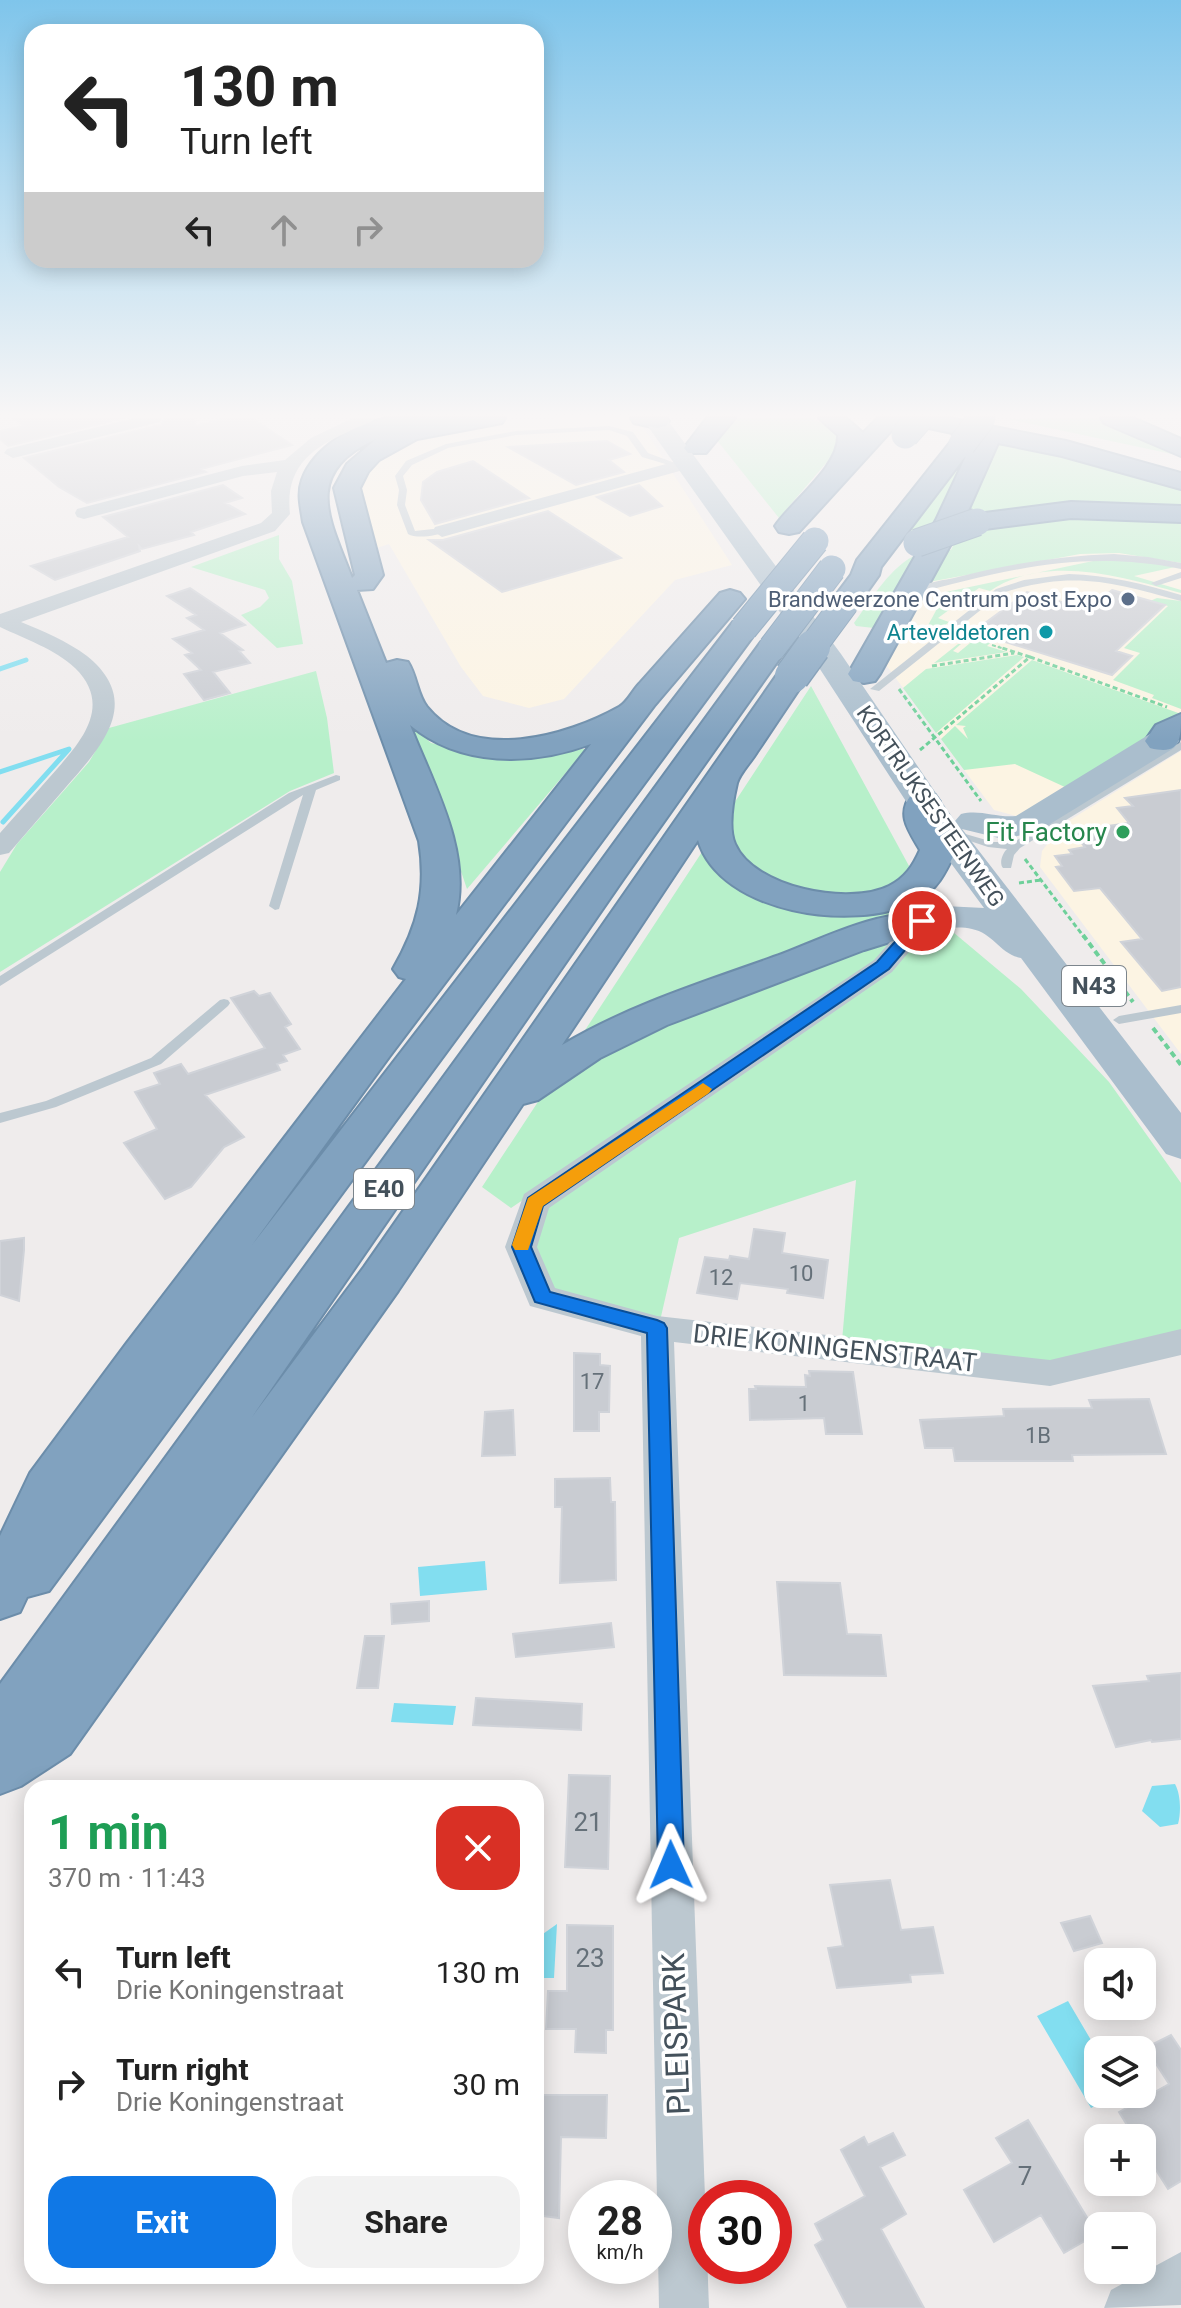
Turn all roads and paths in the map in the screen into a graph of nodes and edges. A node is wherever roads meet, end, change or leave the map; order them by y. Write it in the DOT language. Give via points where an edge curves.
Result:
graph roads {
  1 [pos="269,526"];
  2 [pos="302,526"];
  3 [pos="319,526"];
  4 [pos="341,526"];
  5 [pos="356,526"];
  6 [pos="409,526"];
  7 [pos="460,526"];
  8 [pos="735,526"];
  9 [pos="745,526"];
  10 [pos="789,526"];
  11 [pos="828,526"];
  12 [pos="874,526"];
  13 [pos="897,526"];
  14 [pos="947,526"];
  15 [pos="966,526"];
  16 [pos="442,531"];
  17 [pos="1181,566"];
  18 [pos="865,575"];
  19 [pos="1181,578"];
  20 [pos="363,583"];
  21 [pos="1156,583"];
  22 [pos="1168,586"];
  23 [pos="907,594"];
  24 [pos="1181,598"];
  25 [pos="1,620"];
  26 [pos="356,622"];
  27 [pos="759,638"];
  28 [pos="992,645"];
  29 [pos="1016,653"];
  30 [pos="1030,657"];
  31 [pos="924,667"];
  32 [pos="876,680"];
  33 [pos="643,699"];
  34 [pos="1150,701"];
  35 [pos="1176,736"];
  36 [pos="928,744"];
  37 [pos="721,777"];
  38 [pos="336,778"];
  39 [pos="311,788"];
  40 [pos="979,833"];
  41 [pos="2,842"];
  42 [pos="275,906"];
  43 [pos="916,923"];
  44 [pos="1045,960"];
  45 [pos="0,982"];
  46 [pos="224,1003"];
  47 [pos="1181,1009"];
  48 [pos="1132,1018"];
  49 [pos="374,1048"];
  50 [pos="1181,1065"];
  51 [pos="1181,1106"];
  52 [pos="499,1108"];
  53 [pos="0,1118"];
  54 [pos="1181,1144"];
  55 [pos="657,1328"];
  56 [pos="1181,1342"];
  57 [pos="0,1595"];
  58 [pos="0,1614"];
  59 [pos="0,1732"];
  60 [pos="0,1766"];
  61 [pos="1181,2277"];
  62 [pos="684,2308"];
  63 [pos="1129,2308"];
  1 -- 25 [label="street"];
  2 -- 26 [label="highway" via="342,617"];
  3 -- 26 [label="highway"];
  4 -- 20 [label="highway"];
  5 -- 20 [label="highway" via="369,575"];
  6 -- 16 [label="lane" via="412,534"];
  7 -- 16 [label="street"];
  8 -- 40 [label="main road, KORTRIJKSESTEENWEG / N43" via="830,661"];
  9 -- 32 [label="main road, KORTRIJKSESTEENWEG / N43"];
  10 -- 27 [label="highway"];
  11 -- 27 [label="highway, E40, bridge"];
  12 -- 27 [label="highway, E40, bridge"];
  13 -- 18 [label="highway"];
  14 -- 23 [label="highway"];
  15 -- 18 [label="highway, bridge" via="917,543"];
  17 -- 23 [label="lane" via="1129,556 1086,556"];
  18 -- 27 [label="highway, bridge" via="845,603"];
  19 -- 21 [label="lane"];
  19 -- 22 [label="lane"];
  20 -- 33 [label="highway" via="415,713 445,735 500,748 548,747 589,736"];
  23 -- 32 [label="highway"];
  24 -- 32 [label="lane" via="1097,577 1023,582 999,591"];
  25 -- 41 [label="street" via="85,663 98,680 104,704 94,741"];
  26 -- 49 [label="highway" via="437,841 444,876 439,913 424,951 386,1015"];
  27 -- 33 [label="highway"];
  27 -- 37 [label="highway"];
  27 -- 58 [label="highway, E40"];
  27 -- 59 [label="highway, E40" via="602,883"];
  28 -- 29 [label="path"];
  29 -- 30 [label="path"];
  29 -- 31 [label="path"];
  30 -- 34 [label="path"];
  30 -- 36 [label="path"];
  32 -- 36 [label="main road, KORTRIJKSESTEENWEG / N43"];
  32 -- 36 [label="path"];
  33 -- 49 [label="highway"];
  35 -- 40 [label="main road" via="1025,825"];
  36 -- 40 [label="main road, KORTRIJKSESTEENWEG / N43"];
  36 -- 40 [label="path"];
  37 -- 40 [label="highway" via="715,832 717,846 730,864 772,892 825,904 867,904 923,882 938,850 921,822"];
  37 -- 52 [label="highway"];
  38 -- 39 [label="lane"];
  39 -- 42 [label="lane"];
  39 -- 45 [label="lane"];
  40 -- 44 [label="main road, KORTRIJKSESTEENWEG / N43" via="982,882"];
  40 -- 48 [label="main road, KORTRIJKSESTEENWEG / N43"];
  40 -- 48 [label="path"];
  43 -- 44 [label="main road" via="982,919 1004,930 1030,956"];
  43 -- 52 [label="highway" via="760,974 616,1032 552,1068"];
  43 -- 55 [label="street, DRIE KONINGENSTRAAT" via="883,966 535,1202 521,1247 542,1297"];
  44 -- 54 [label="main road, KORTRIJKSESTEENWEG / N43"];
  46 -- 53 [label="lane" via="156,1061 51,1104"];
  47 -- 48 [label="lane"];
  48 -- 50 [label="path"];
  48 -- 51 [label="main road, KORTRIJKSESTEENWEG / N43"];
  49 -- 57 [label="highway" via="49,1488"];
  52 -- 60 [label="highway" via="49,1735"];
  55 -- 56 [label="street, DRIE KONINGENSTRAAT" via="1050,1373"];
  55 -- 62 [label="street, PLEISPARK"];
  61 -- 63 [label="street"];
}
